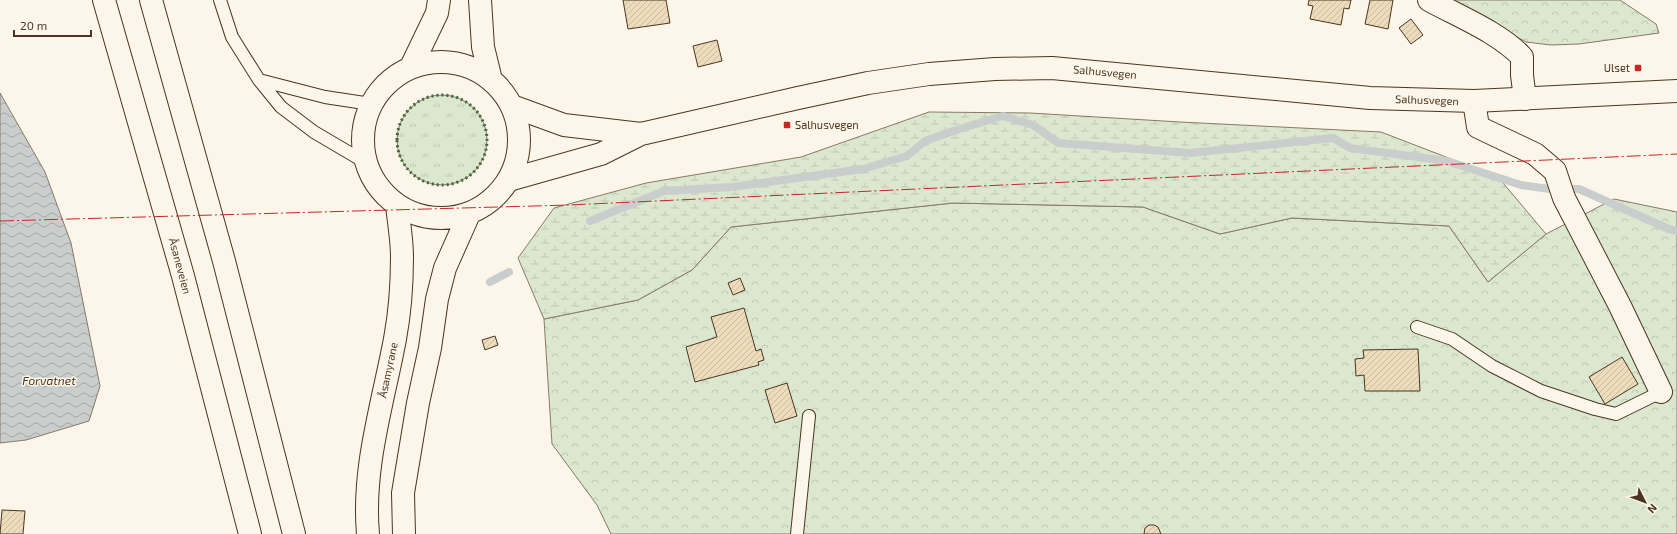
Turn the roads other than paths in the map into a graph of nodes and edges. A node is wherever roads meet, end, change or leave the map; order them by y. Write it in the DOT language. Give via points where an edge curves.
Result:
graph roads {
  1 [pos="104,0"];
  2 [pos="151,0"];
  3 [pos="220,0"];
  4 [pos="439,0"];
  5 [pos="480,0"];
  6 [pos="1429,0"];
  7 [pos="411,67"];
  8 [pos="259,80"];
  9 [pos="491,80"];
  10 [pos="1677,91"];
  11 [pos="1525,99"];
  12 [pos="1474,101"];
  13 [pos="371,104"];
  14 [pos="512,106"];
  15 [pos="641,134"];
  16 [pos="365,162"];
  17 [pos="509,180"];
  18 [pos="397,206"];
  19 [pos="469,214"];
  20 [pos="1417,327"];
  21 [pos="1661,392"];
  22 [pos="809,416"];
  23 [pos="250,534"];
  24 [pos="294,534"];
  25 [pos="368,534"];
  26 [pos="404,534"];
  27 [pos="797,534"];
  1 -- 23 [label="main road, Åsaneveien" via="183,276"];
  2 -- 24 [label="main road" via="224,261"];
  3 -- 8 [label="lane" via="232,37"];
  4 -- 7 [label="main road" via="437,13"];
  5 -- 9 [label="main road" via="483,47"];
  6 -- 11 [label="main road" via="1514,48 1522,57"];
  7 -- 9 [label="main road" via="427,63 461,64 477,70"];
  7 -- 13 [label="main road" via="390,80"];
  8 -- 13 [label="lane" via="325,97"];
  8 -- 16 [label="lane" via="281,107 314,132"];
  9 -- 14 [label="main road"];
  10 -- 11 [label="main road, Salhusvegen"];
  11 -- 12 [label="main road, Salhusvegen"];
  12 -- 15 [label="main road, Salhusvegen" via="1370,98 1052,68 995,69 929,74 868,83"];
  12 -- 21 [label="main road" via="1478,127 1535,154 1555,171 1564,198"];
  13 -- 16 [label="main road" via="364,122 362,142"];
  14 -- 15 [label="main road, Salhusvegen" via="564,125"];
  14 -- 17 [label="main road" via="518,124 519,143 516,162"];
  15 -- 17 [label="main road, Salhusvegen" via="602,154"];
  16 -- 18 [label="main road" via="372,179"];
  17 -- 19 [label="main road" via="498,194"];
  18 -- 19 [label="main road" via="432,219"];
  18 -- 25 [label="main road, Åsamyrane" via="402,288 395,339 373,448 368,485"];
  19 -- 26 [label="main road" via="445,268 436,299 430,348 403,493"];
  20 -- 21 [label="lane" via="1452,339 1492,366 1541,392 1595,409 1616,414"];
  22 -- 27 [label="lane"];
}
